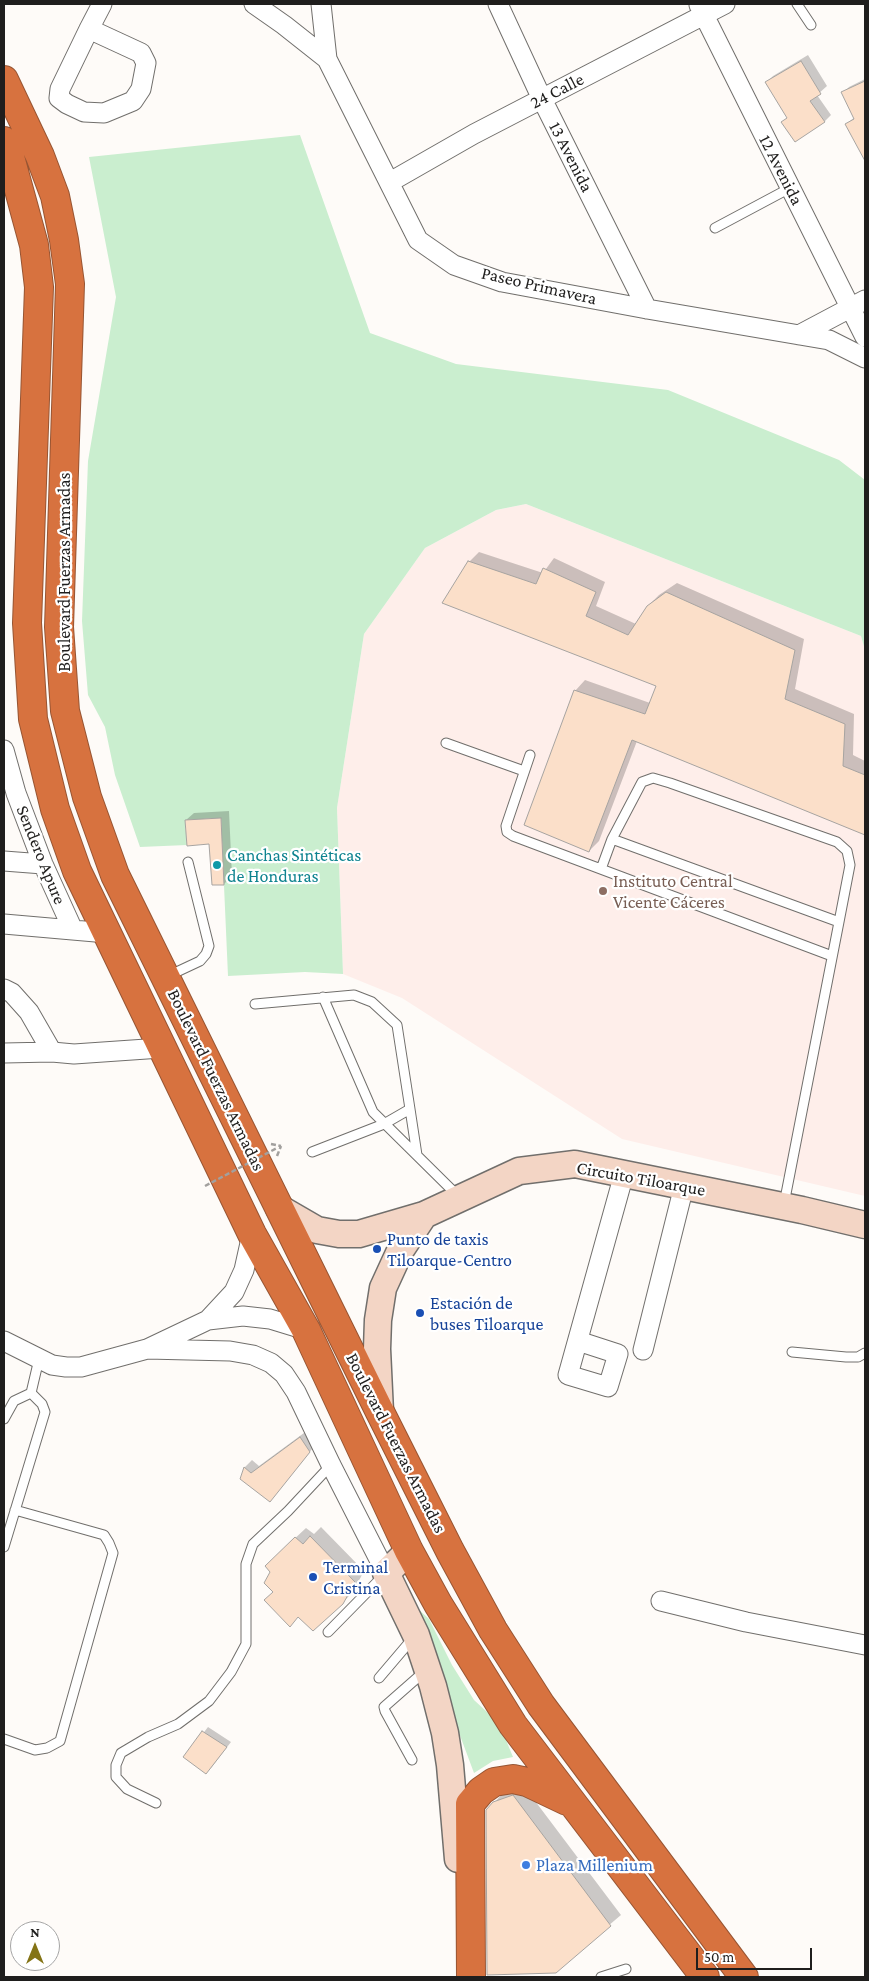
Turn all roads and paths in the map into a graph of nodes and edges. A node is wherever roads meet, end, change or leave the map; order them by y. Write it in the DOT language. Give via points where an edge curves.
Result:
graph roads {
  1 [pos="102,4"];
  2 [pos="254,4"];
  3 [pos="321,4"];
  4 [pos="498,4"];
  5 [pos="725,4"];
  6 [pos="797,4"];
  7 [pos="701,9"];
  8 [pos="811,25"];
  9 [pos="89,29"];
  10 [pos="326,58"];
  11 [pos="4,80"];
  12 [pos="542,99"];
  13 [pos="4,141"];
  14 [pos="390,182"];
  15 [pos="790,188"];
  16 [pos="714,228"];
  17 [pos="858,303"];
  18 [pos="646,309"];
  19 [pos="799,335"];
  20 [pos="865,337"];
  21 [pos="865,358"];
  22 [pos="446,743"];
  23 [pos="4,750"];
  24 [pos="530,755"];
  25 [pos="524,771"];
  26 [pos="612,839"];
  27 [pos="4,861"];
  28 [pos="188,862"];
  29 [pos="43,864"];
  30 [pos="601,869"];
  31 [pos="839,922"];
  32 [pos="4,924"];
  33 [pos="73,930"];
  34 [pos="107,933"];
  35 [pos="832,956"];
  36 [pos="165,977"];
  37 [pos="4,989"];
  38 [pos="323,997"];
  39 [pos="254,1004"];
  40 [pos="162,1048"];
  41 [pos="52,1052"];
  42 [pos="4,1053"];
  43 [pos="410,1109"];
  44 [pos="384,1124"];
  45 [pos="281,1146"];
  46 [pos="312,1152"];
  47 [pos="416,1155"];
  48 [pos="624,1174"];
  49 [pos="684,1186"];
  50 [pos="201,1188"];
  51 [pos="460,1198"];
  52 [pos="783,1206"];
  53 [pos="279,1208"];
  54 [pos="424,1215"];
  55 [pos="865,1225"];
  56 [pos="252,1234"];
  57 [pos="208,1320"];
  58 [pos="306,1330"];
  59 [pos="4,1340"];
  60 [pos="578,1341"];
  61 [pos="147,1349"];
  62 [pos="642,1350"];
  63 [pos="792,1352"];
  64 [pos="865,1353"];
  65 [pos="39,1359"];
  66 [pos="31,1393"];
  67 [pos="380,1412"];
  68 [pos="4,1419"];
  69 [pos="331,1466"];
  70 [pos="15,1510"];
  71 [pos="4,1547"];
  72 [pos="409,1550"];
  73 [pos="386,1573"];
  74 [pos="661,1601"];
  75 [pos="328,1632"];
  76 [pos="416,1635"];
  77 [pos="865,1645"];
  78 [pos="427,1669"];
  79 [pos="379,1678"];
  80 [pos="4,1739"];
  81 [pos="412,1760"];
  82 [pos="156,1803"];
  83 [pos="572,1804"];
  84 [pos="626,1969"];
  85 [pos="463,1977"];
  86 [pos="471,1977"];
  87 [pos="601,1977"];
  88 [pos="705,1977"];
  89 [pos="744,1977"];
  1 -- 9 [label="street"];
  2 -- 10 [label="street, Paseo Primavera"];
  3 -- 10 [label="street"];
  4 -- 12 [label="street, 13 Avenida"];
  5 -- 7 [label="street, 24 Calle"];
  6 -- 8 [label="lane"];
  7 -- 12 [label="street, 24 Calle"];
  7 -- 15 [label="street, 12 Avenida"];
  9 -- 9 [label="street" via="141,53 146,63 141,89 133,101 104,113 84,112 59,98 60,89"];
  10 -- 14 [label="street, Paseo Primavera"];
  11 -- 36 [label="highway, Boulevard Fuerzas Armadas" via="55,196 70,284 59,627 65,711 86,798 115,875"];
  12 -- 14 [label="street, 24 Calle"];
  12 -- 18 [label="street, 13 Avenida"];
  13 -- 34 [label="highway, Boulevard Fuerzas Armadas" via="34,245 39,287 27,623 33,719 55,809 77,871"];
  14 -- 18 [label="street, Paseo Primavera" via="418,240 454,265 502,282"];
  15 -- 16 [label="lane"];
  15 -- 17 [label="street, 12 Avenida"];
  17 -- 19 [label="street"];
  17 -- 20 [label="street, 12 Avenida"];
  18 -- 19 [label="street, Paseo Primavera"];
  19 -- 21 [label="street, Paseo Primavera" via="829,340"];
  22 -- 25 [label="lane"];
  23 -- 29 [label="street, Sendero Apure" via="16,793"];
  24 -- 25 [label="lane"];
  25 -- 30 [label="lane" via="506,826 507,832"];
  26 -- 30 [label="lane"];
  26 -- 31 [label="lane"];
  26 -- 31 [label="lane" via="642,782 653,778 837,842 847,851 850,864"];
  27 -- 29 [label="street"];
  28 -- 36 [label="lane" via="209,946 200,961"];
  29 -- 33 [label="street, Sendero Apure"];
  30 -- 35 [label="lane"];
  31 -- 35 [label="lane"];
  32 -- 33 [label="street"];
  33 -- 34 [label="street"];
  34 -- 40 [label="highway, Boulevard Fuerzas Armadas"];
  35 -- 52 [label="lane"];
  36 -- 53 [label="highway, Boulevard Fuerzas Armadas"];
  37 -- 41 [label="street" via="29,1012"];
  38 -- 39 [label="lane"];
  38 -- 43 [label="lane" via="354,994 372,1002 398,1025"];
  38 -- 44 [label="lane" via="373,1112"];
  40 -- 41 [label="street" via="74,1054"];
  40 -- 56 [label="highway, Boulevard Fuerzas Armadas"];
  41 -- 42 [label="street"];
  43 -- 44 [label="lane"];
  43 -- 47 [label="lane"];
  44 -- 46 [label="lane"];
  44 -- 47 [label="lane"];
  45 -- 50 [label="path, bridge"];
  47 -- 51 [label="lane"];
  48 -- 49 [label="street, Circuito Tiloarque"];
  48 -- 51 [label="street, Circuito Tiloarque" via="575,1164 519,1171"];
  48 -- 60 [label="street"];
  49 -- 52 [label="street, Circuito Tiloarque"];
  49 -- 62 [label="street"];
  51 -- 54 [label="street, Circuito Tiloarque"];
  52 -- 55 [label="street, Circuito Tiloarque"];
  53 -- 54 [label="street, Circuito Tiloarque" via="317,1230 339,1234 359,1234"];
  53 -- 67 [label="highway, Boulevard Fuerzas Armadas"];
  54 -- 67 [label="street" via="400,1251 383,1288 377,1349"];
  56 -- 57 [label="street" via="244,1270 234,1292"];
  56 -- 58 [label="highway, Boulevard Fuerzas Armadas"];
  57 -- 58 [label="street" via="243,1316 270,1319"];
  57 -- 61 [label="street"];
  58 -- 72 [label="highway, Boulevard Fuerzas Armadas"];
  59 -- 65 [label="street"];
  61 -- 65 [label="street" via="81,1367 66,1367"];
  61 -- 69 [label="street" via="230,1351 271,1363 284,1374 296,1392"];
  63 -- 64 [label="lane" via="846,1356"];
  65 -- 66 [label="lane"];
  66 -- 68 [label="lane" via="14,1401"];
  66 -- 70 [label="lane" via="45,1412"];
  67 -- 89 [label="highway, Boulevard Fuerzas Armadas" via="493,1630 542,1705"];
  69 -- 73 [label="street"];
  69 -- 82 [label="lane" via="288,1512 252,1544 246,1564 246,1644 231,1672 209,1701 178,1724 148,1736 121,1753 116,1777 127,1790"];
  70 -- 71 [label="lane"];
  70 -- 80 [label="lane" via="104,1535 113,1553 60,1741 35,1750"];
  72 -- 73 [label="street"];
  72 -- 83 [label="highway, Boulevard Fuerzas Armadas" via="438,1604 513,1726"];
  73 -- 75 [label="lane"];
  73 -- 76 [label="street"];
  74 -- 77 [label="street" via="746,1622"];
  76 -- 78 [label="street"];
  76 -- 79 [label="lane"];
  78 -- 81 [label="lane" via="384,1707"];
  78 -- 85 [label="street" via="445,1733 450,1765 457,1827"];
  83 -- 86 [label="highway" via="527,1782 513,1780 494,1782 470,1804"];
  83 -- 88 [label="highway, Boulevard Fuerzas Armadas"];
  84 -- 87 [label="lane"];
}
